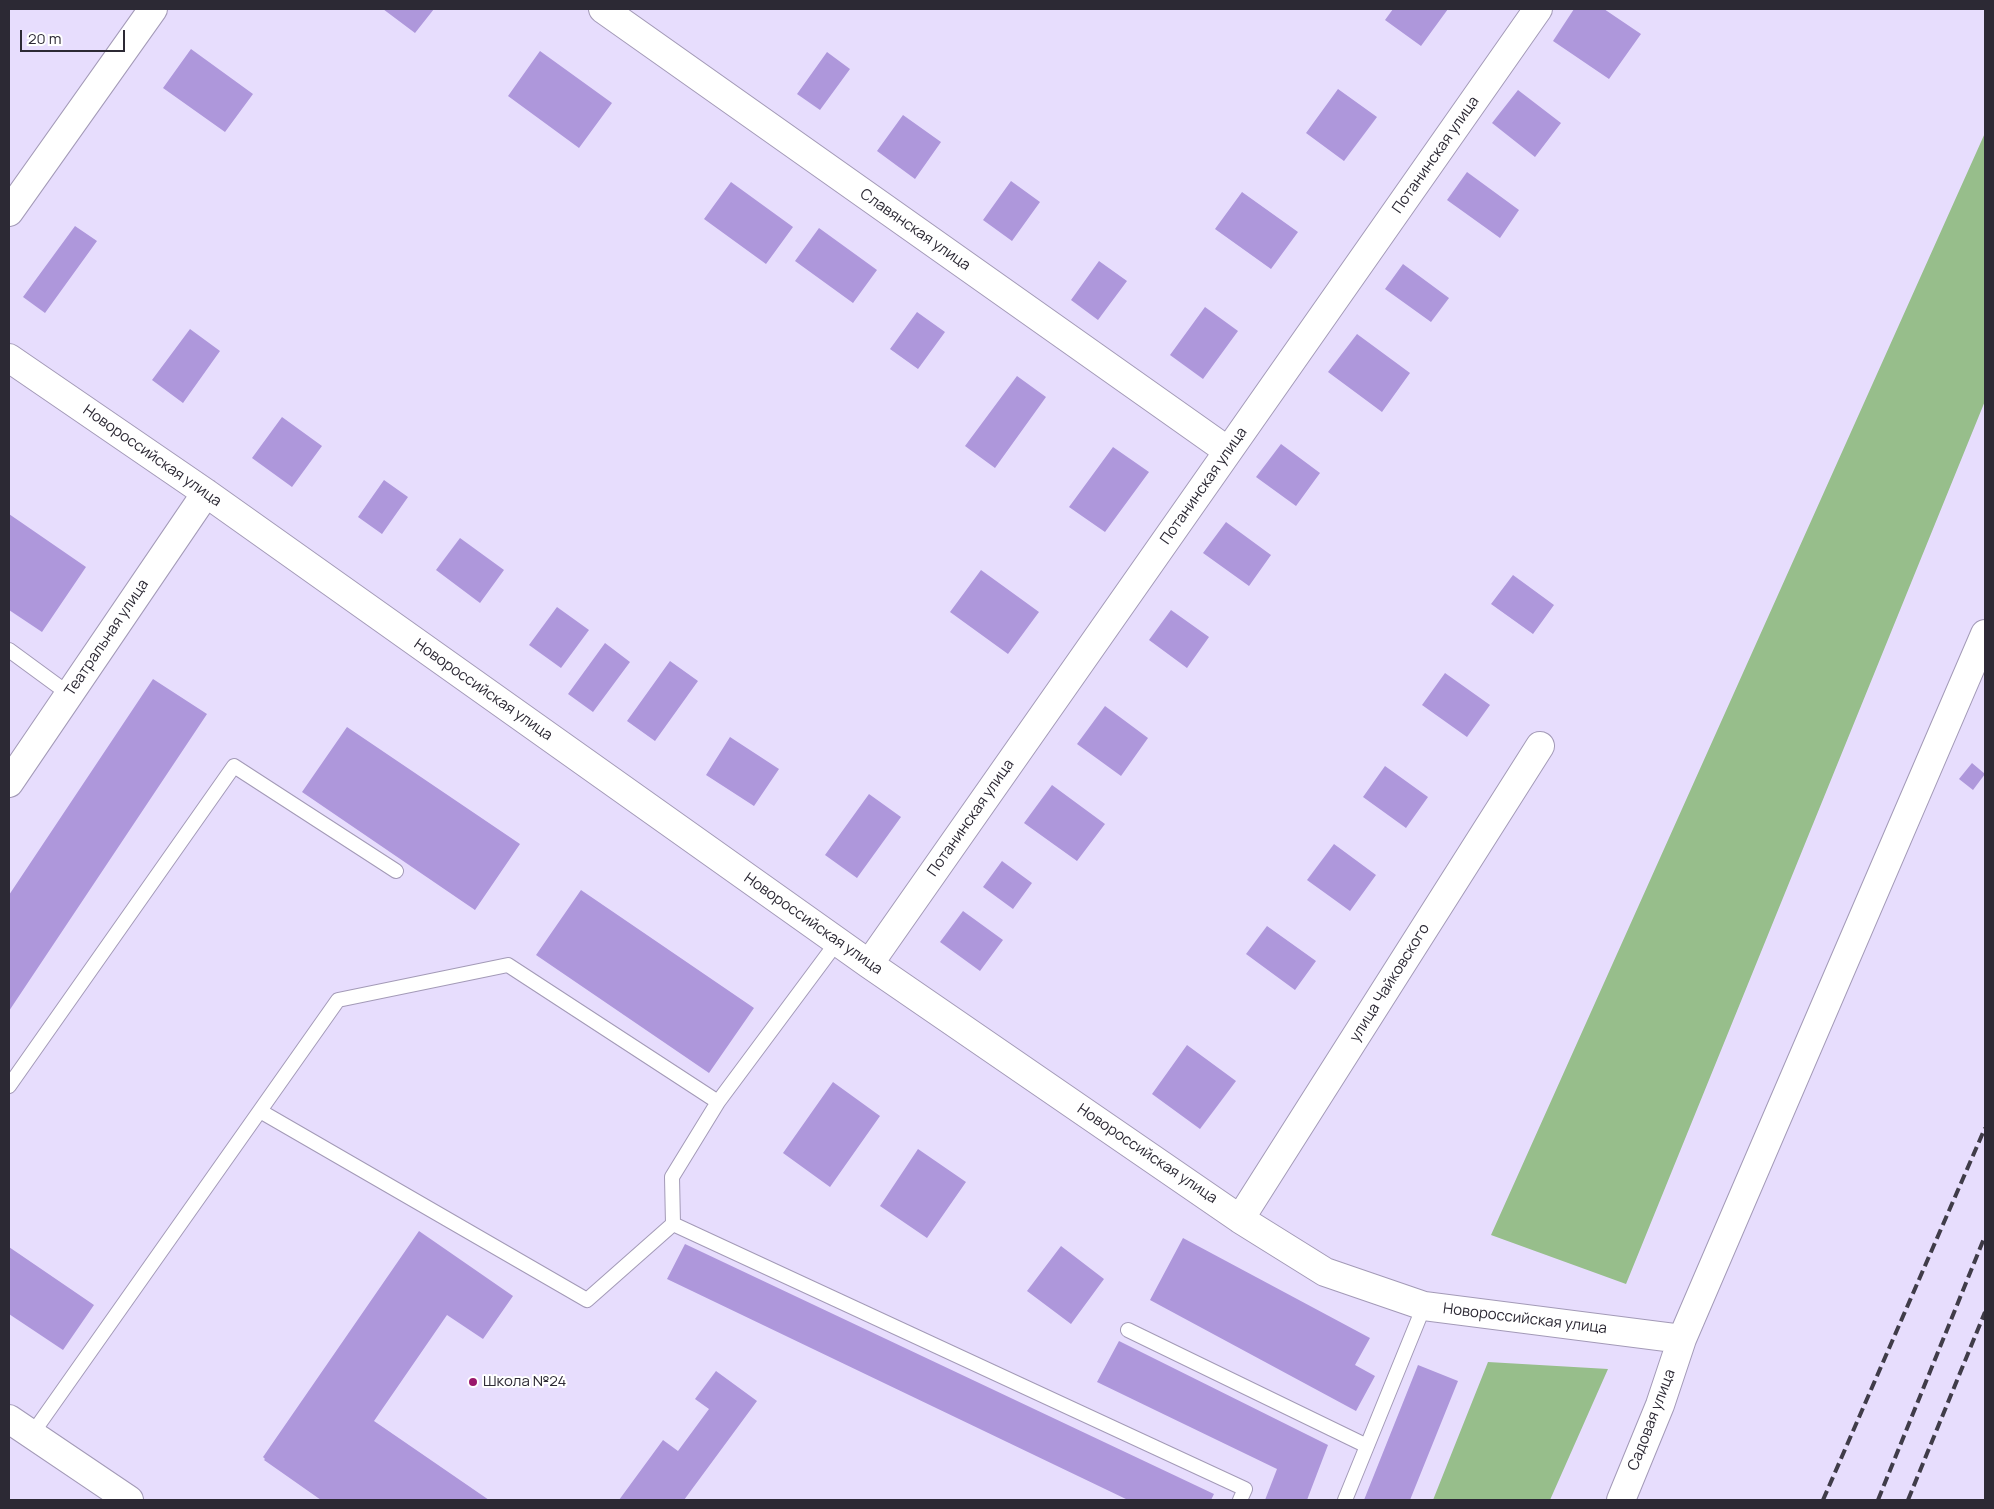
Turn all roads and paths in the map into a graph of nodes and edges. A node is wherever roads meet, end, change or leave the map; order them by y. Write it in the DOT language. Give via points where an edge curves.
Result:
graph roads {
  1 [pos="153,9"];
  2 [pos="603,9"];
  3 [pos="1538,9"];
  4 [pos="9,212"];
  5 [pos="9,358"];
  6 [pos="1228,452"];
  7 [pos="206,493"];
  8 [pos="1985,634"];
  9 [pos="9,650"];
  10 [pos="69,694"];
  11 [pos="1540,746"];
  12 [pos="9,782"];
  13 [pos="396,871"];
  14 [pos="837,942"];
  15 [pos="869,964"];
  16 [pos="9,1086"];
  17 [pos="718,1102"];
  18 [pos="260,1111"];
  19 [pos="1240,1219"];
  20 [pos="673,1224"];
  21 [pos="1424,1306"];
  22 [pos="1128,1330"];
  23 [pos="1682,1338"];
  24 [pos="9,1419"];
  25 [pos="32,1434"];
  26 [pos="1367,1446"];
  27 [pos="129,1500"];
  28 [pos="1240,1500"];
  29 [pos="1345,1500"];
  30 [pos="1621,1500"];
  1 -- 4 [label="street"];
  2 -- 6 [label="street, Славянская улица"];
  3 -- 6 [label="street, Потанинская улица"];
  5 -- 7 [label="street, Новороссийская улица"];
  6 -- 15 [label="street, Потанинская улица"];
  7 -- 10 [label="street, Театральная улица"];
  7 -- 14 [label="street, Новороссийская улица"];
  8 -- 23 [label="street, Садовая улица"];
  9 -- 10 [label="lane"];
  10 -- 12 [label="street, Театральная улица"];
  11 -- 19 [label="street, улица Чайковского"];
  13 -- 16 [label="lane" via="234,766"];
  14 -- 15 [label="street, Новороссийская улица"];
  14 -- 17 [label="lane"];
  15 -- 19 [label="street, Новороссийская улица"];
  17 -- 18 [label="lane" via="508,965 338,1000"];
  17 -- 20 [label="lane" via="672,1177"];
  18 -- 20 [label="lane" via="587,1300"];
  18 -- 25 [label="lane"];
  19 -- 21 [label="street, Новороссийская улица" via="1325,1272"];
  20 -- 28 [label="lane" via="1245,1489"];
  21 -- 23 [label="street, Новороссийская улица"];
  21 -- 26 [label="lane"];
  22 -- 26 [label="lane"];
  23 -- 30 [label="street, Садовая улица" via="1660,1405"];
  24 -- 25 [label="street"];
  25 -- 27 [label="street"];
  26 -- 29 [label="lane"];
}
